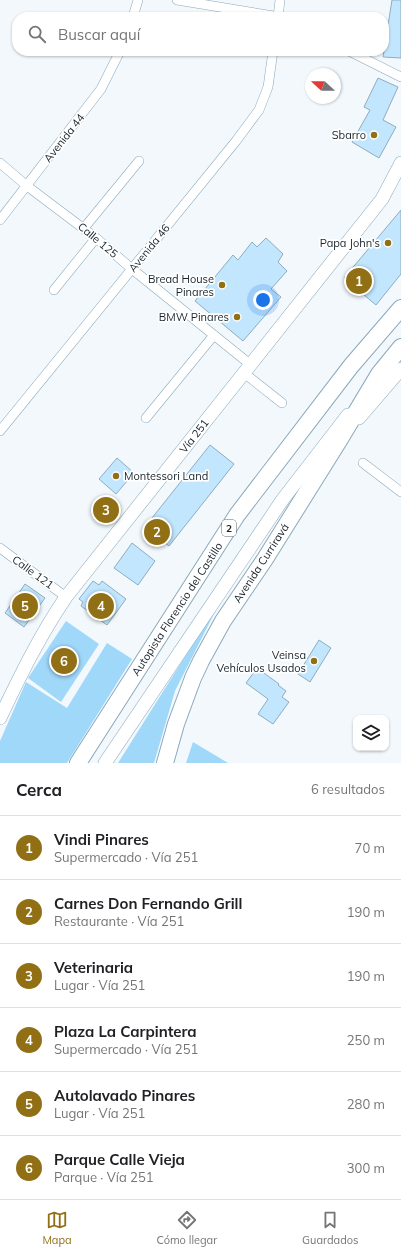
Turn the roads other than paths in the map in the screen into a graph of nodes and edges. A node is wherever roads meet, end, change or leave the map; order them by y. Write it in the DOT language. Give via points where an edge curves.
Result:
graph roads {
  1 [pos="138,0"];
  2 [pos="178,0"];
  3 [pos="280,0"];
  4 [pos="134,12"];
  5 [pos="249,12"];
  6 [pos="279,12"];
  7 [pos="118,56"];
  8 [pos="272,56"];
  9 [pos="359,56"];
  10 [pos="401,77"];
  11 [pos="139,161"];
  12 [pos="0,163"];
  13 [pos="401,163"];
  14 [pos="27,186"];
  15 [pos="0,220"];
  16 [pos="84,228"];
  17 [pos="96,238"];
  18 [pos="132,269"];
  19 [pos="54,290"];
  20 [pos="401,308"];
  21 [pos="214,335"];
  22 [pos="401,347"];
  23 [pos="247,369"];
  24 [pos="401,369"];
  25 [pos="379,374"];
  26 [pos="282,403"];
  27 [pos="146,418"];
  28 [pos="0,431"];
  29 [pos="340,439"];
  30 [pos="363,463"];
  31 [pos="401,492"];
  32 [pos="0,548"];
  33 [pos="66,596"];
  34 [pos="0,718"];
  35 [pos="78,763"];
  36 [pos="105,763"];
  37 [pos="165,763"];
  1 -- 4 [label="street"];
  2 -- 5 [label="street"];
  3 -- 6 [label="street"];
  7 -- 14 [label="street, Avenida 44" via="101,89"];
  8 -- 18 [label="street, Avenida 46" via="268,87 259,110"];
  9 -- 10 [label="street"];
  11 -- 16 [label="street"];
  12 -- 14 [label="street, Calle 125"];
  13 -- 23 [label="main road, Vía 251" via="382,199"];
  14 -- 15 [label="street, Avenida 44"];
  14 -- 16 [label="street, Calle 125"];
  16 -- 17 [label="street, Calle 125"];
  17 -- 18 [label="street, Calle 125"];
  17 -- 19 [label="street"];
  18 -- 21 [label="street, Calle 125"];
  18 -- 28 [label="street, Avenida 46"];
  20 -- 35 [label="highway, Autopista Florencio del Castillo / 2" via="351,366 237,515"];
  21 -- 23 [label="street, Calle 125"];
  21 -- 27 [label="street"];
  22 -- 25 [label="highway"];
  23 -- 26 [label="street, Calle 125"];
  23 -- 33 [label="main road, Vía 251"];
  24 -- 29 [label="main road"];
  25 -- 29 [label="highway, Avenida Curriravá"];
  25 -- 36 [label="main road" via="283,498"];
  29 -- 37 [label="highway, Avenida Curriravá" via="265,559 222,621 201,661 176,724"];
  30 -- 31 [label="street"];
  32 -- 33 [label="street, Calle 121"];
  33 -- 34 [label="main road, Vía 251" via="43,632"];
}
